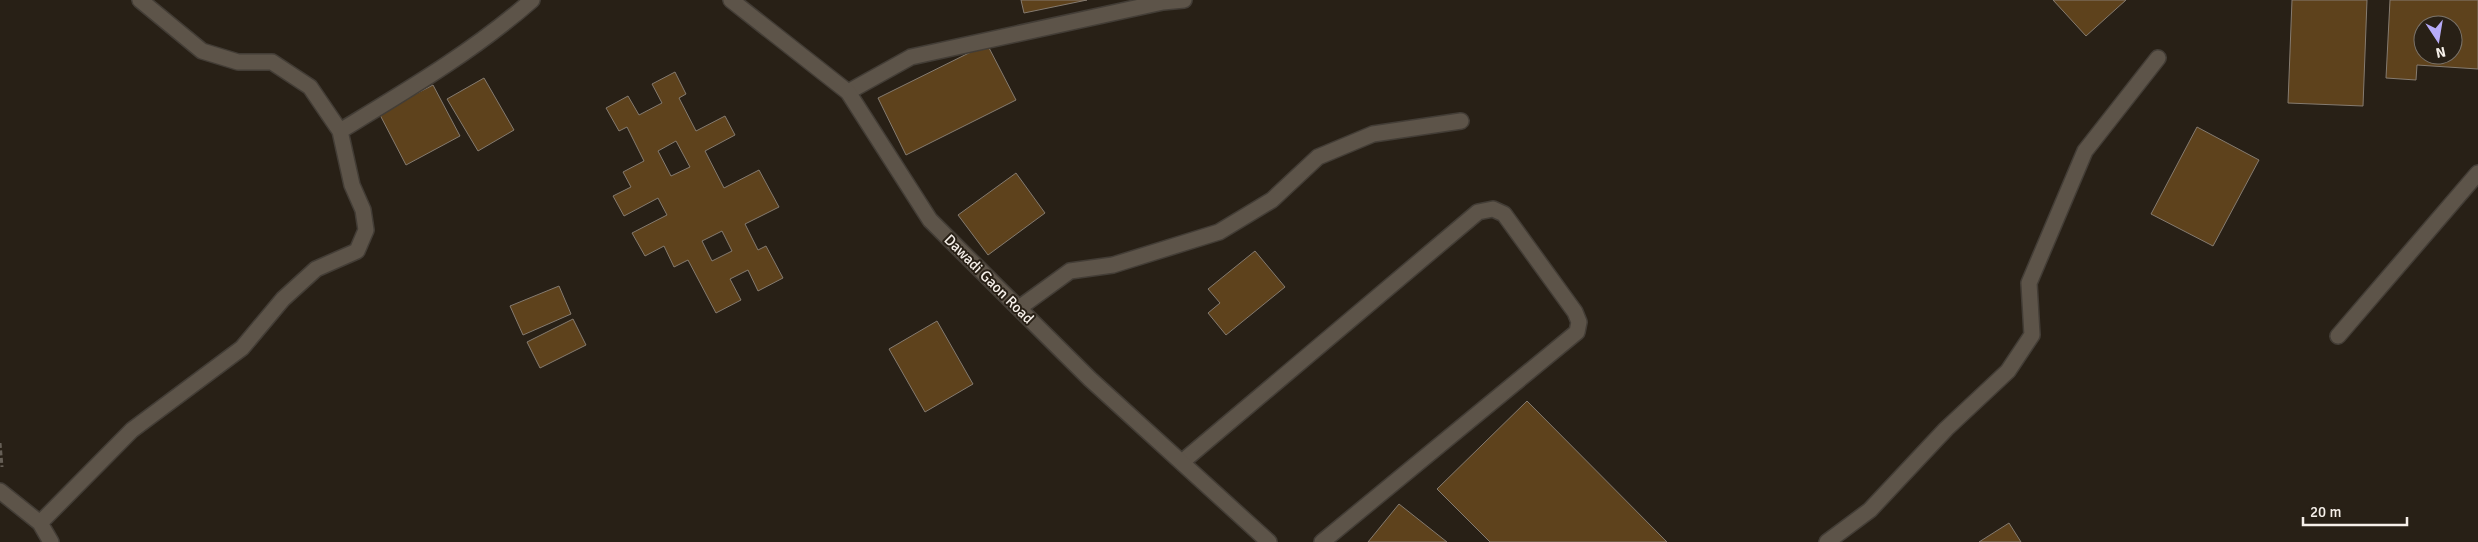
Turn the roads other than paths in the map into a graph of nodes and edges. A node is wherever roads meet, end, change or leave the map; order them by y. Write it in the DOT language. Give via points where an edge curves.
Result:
graph roads {
  1 [pos="140,0"];
  2 [pos="532,0"];
  3 [pos="731,0"];
  4 [pos="1184,0"];
  5 [pos="2158,58"];
  6 [pos="848,92"];
  7 [pos="1461,121"];
  8 [pos="340,131"];
  9 [pos="2478,173"];
  10 [pos="1019,308"];
  11 [pos="2338,336"];
  12 [pos="1182,462"];
  13 [pos="0,491"];
  14 [pos="40,523"];
  15 [pos="52,542"];
  16 [pos="1269,542"];
  17 [pos="1322,542"];
  18 [pos="1827,542"];
  1 -- 8 [label="street" via="202,51 238,62 272,62 295,77 310,87"];
  2 -- 8 [label="street" via="418,83"];
  3 -- 6 [label="street, Dawadi Gaon Road"];
  4 -- 6 [label="street" via="911,57"];
  5 -- 18 [label="street" via="2085,151 2029,282 2032,335 2008,372 1946,429 1870,510"];
  6 -- 10 [label="street, Dawadi Gaon Road" via="930,220"];
  7 -- 10 [label="street" via="1373,134 1318,157 1272,200 1219,232 1113,265 1070,271"];
  8 -- 14 [label="street" via="366,230 357,251 316,270 283,299 242,348 132,430"];
  9 -- 11 [label="street"];
  10 -- 12 [label="street, Dawadi Gaon Road" via="1090,379"];
  12 -- 16 [label="street, Dawadi Gaon Road"];
  12 -- 17 [label="street" via="1478,212 1493,208 1504,214 1575,312 1579,322 1577,332"];
  13 -- 14 [label="street"];
  14 -- 15 [label="street"];
}
